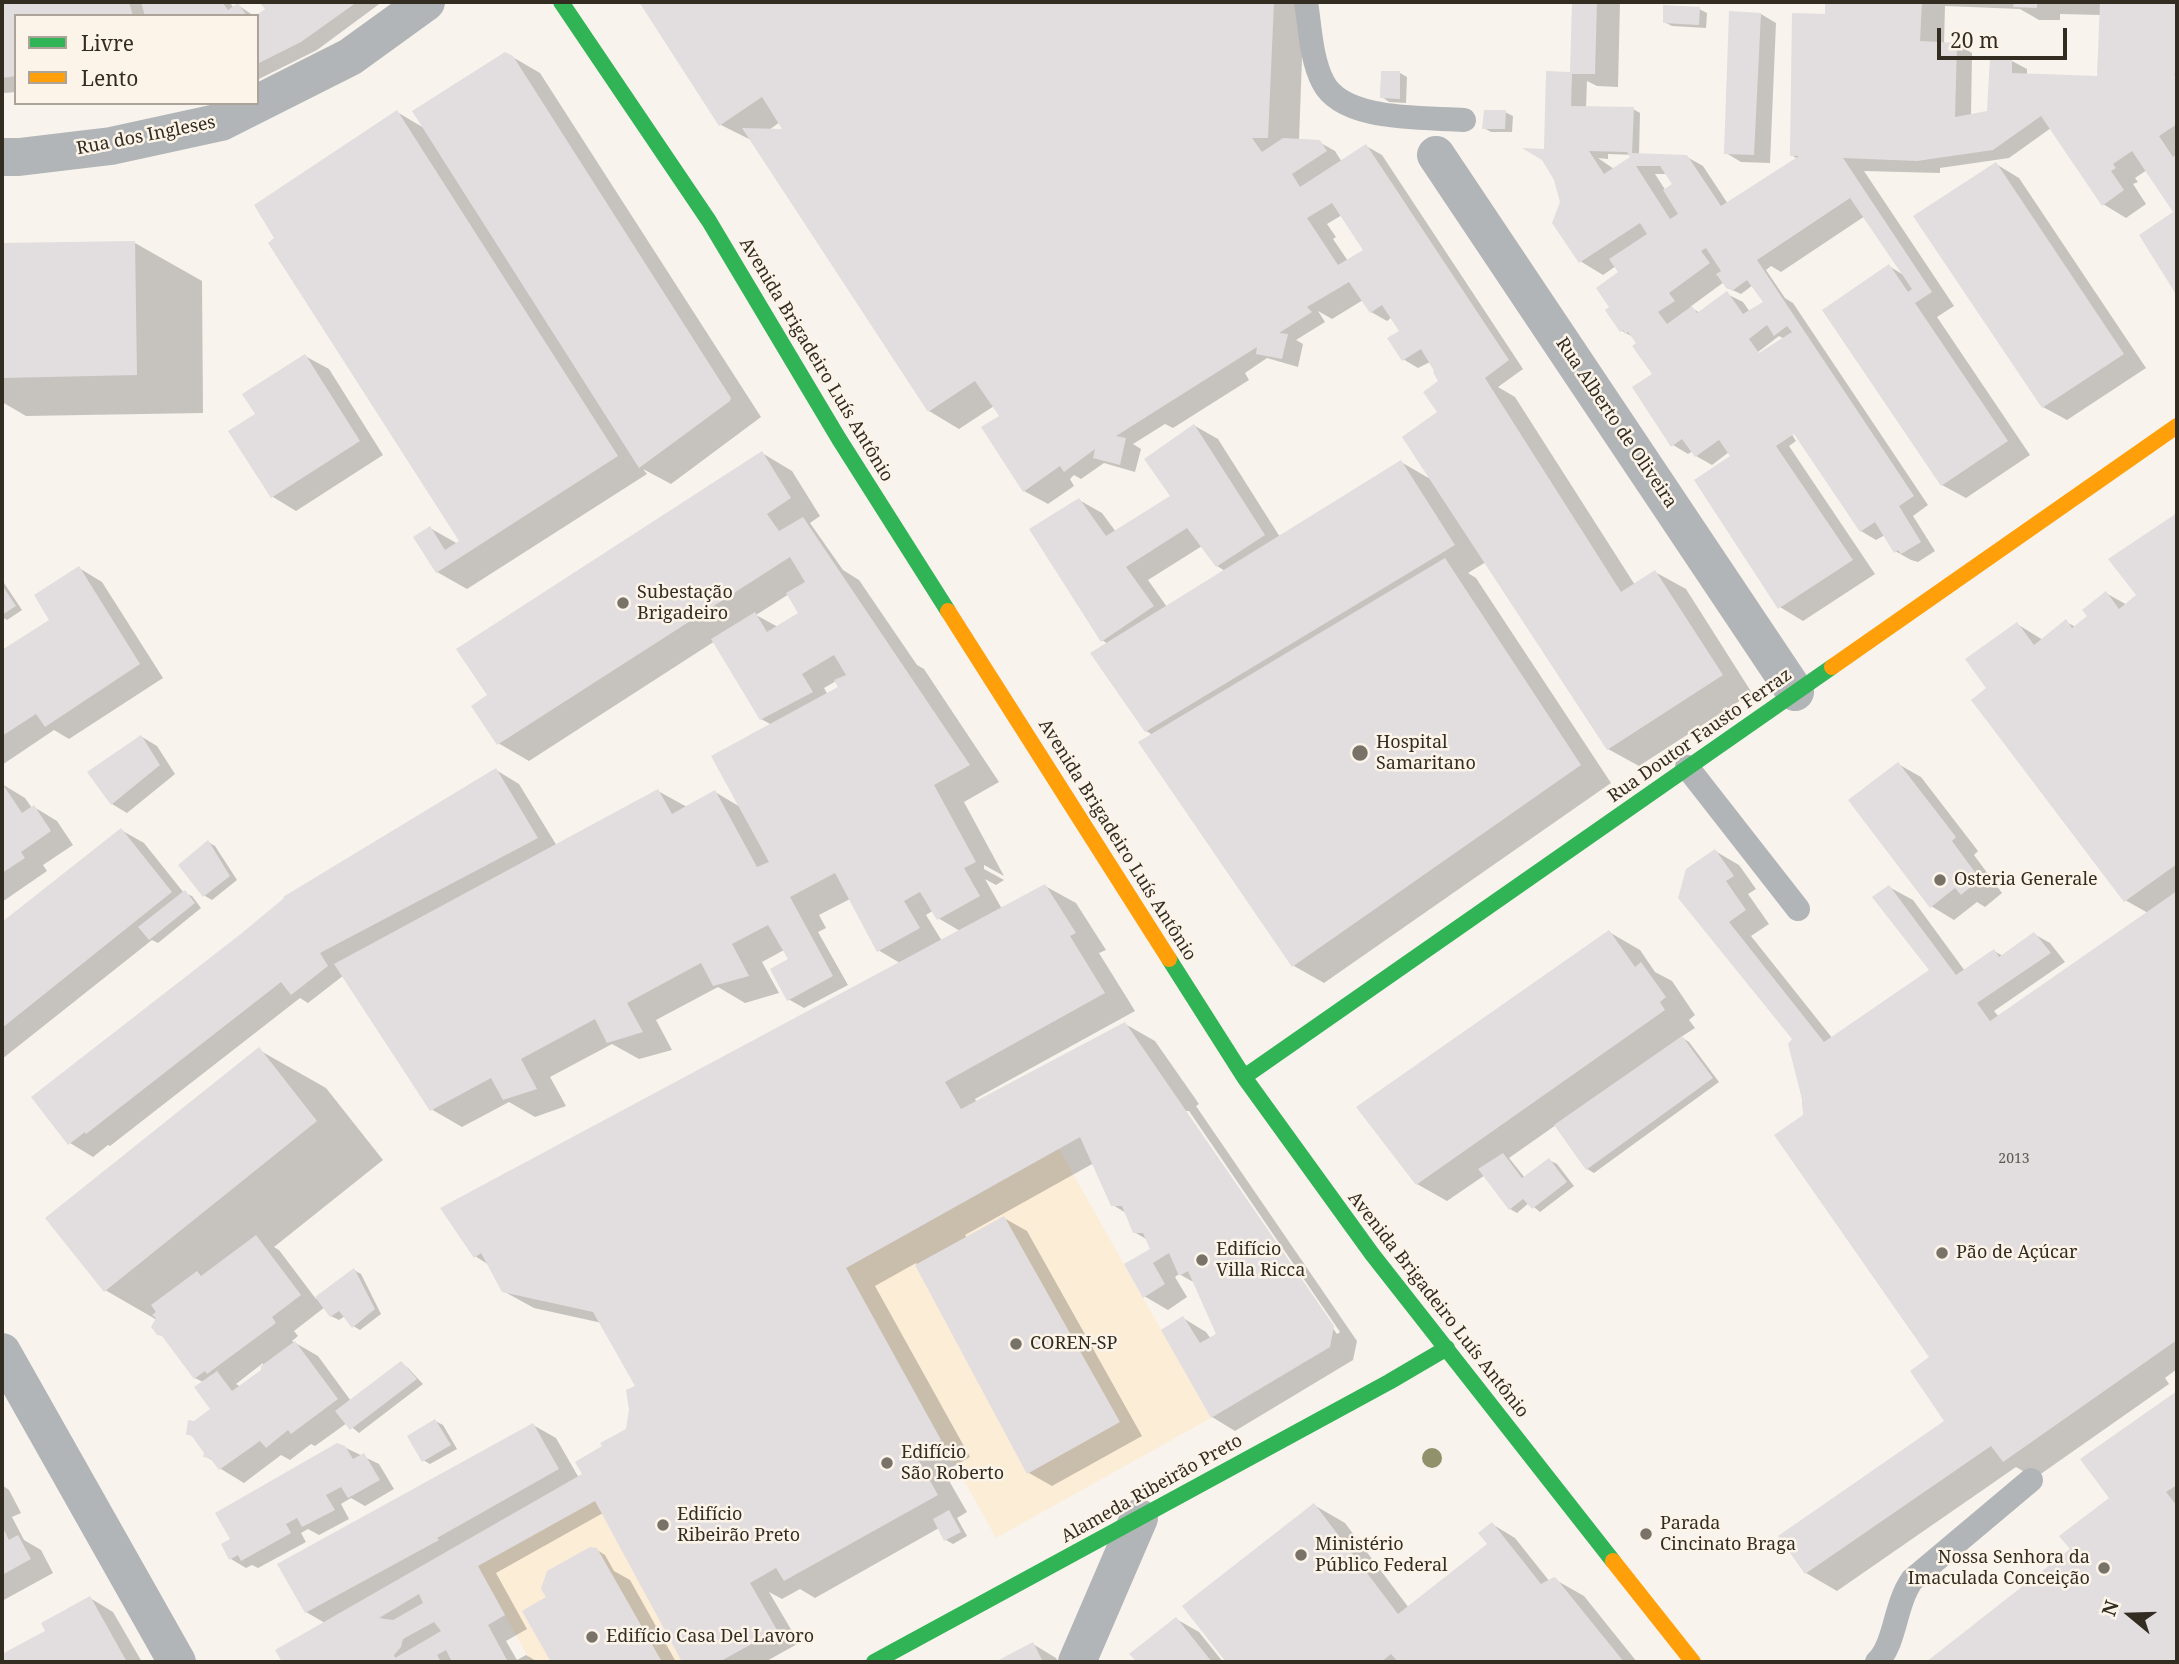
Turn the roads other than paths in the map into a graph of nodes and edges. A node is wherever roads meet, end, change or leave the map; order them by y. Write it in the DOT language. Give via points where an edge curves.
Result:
graph roads {
  1 [pos="426,2"];
  2 [pos="561,2"];
  3 [pos="1306,2"];
  4 [pos="259,103"];
  5 [pos="255,105"];
  6 [pos="1464,120"];
  7 [pos="1436,155"];
  8 [pos="2,157"];
  9 [pos="2177,426"];
  10 [pos="1795,692"];
  11 [pos="1687,767"];
  12 [pos="1798,909"];
  13 [pos="1244,1077"];
  14 [pos="1447,1348"];
  15 [pos="2,1352"];
  16 [pos="2031,1480"];
  17 [pos="1139,1518"];
  18 [pos="177,1662"];
  19 [pos="874,1662"];
  20 [pos="1077,1662"];
  21 [pos="1693,1662"];
  22 [pos="1877,1662"];
  1 -- 4 [label="street, Rua dos Ingleses" via="350,57"];
  2 -- 13 [label="main road, Avenida Brigadeiro Luís Antônio" via="709,221 846,450"];
  3 -- 6 [label="lane" via="1323,82 1337,101 1363,112"];
  5 -- 8 [label="street, Rua dos Ingleses" via="221,122 111,146"];
  7 -- 10 [label="street, Rua Alberto de Oliveira"];
  9 -- 10 [label="main road, Rua Doutor Fausto Ferraz"];
  10 -- 11 [label="main road, Rua Doutor Fausto Ferraz"];
  11 -- 12 [label="lane"];
  11 -- 13 [label="main road, Rua Doutor Fausto Ferraz"];
  13 -- 14 [label="main road, Avenida Brigadeiro Luís Antônio" via="1372,1254"];
  14 -- 17 [label="main road, Alameda Ribeirão Preto"];
  14 -- 21 [label="main road, Avenida Brigadeiro Luís Antônio"];
  15 -- 18 [label="street"];
  16 -- 22 [label="lane" via="1912,1580 1903,1592 1889,1642"];
  17 -- 19 [label="main road, Alameda Ribeirão Preto"];
  17 -- 20 [label="street"];
}
